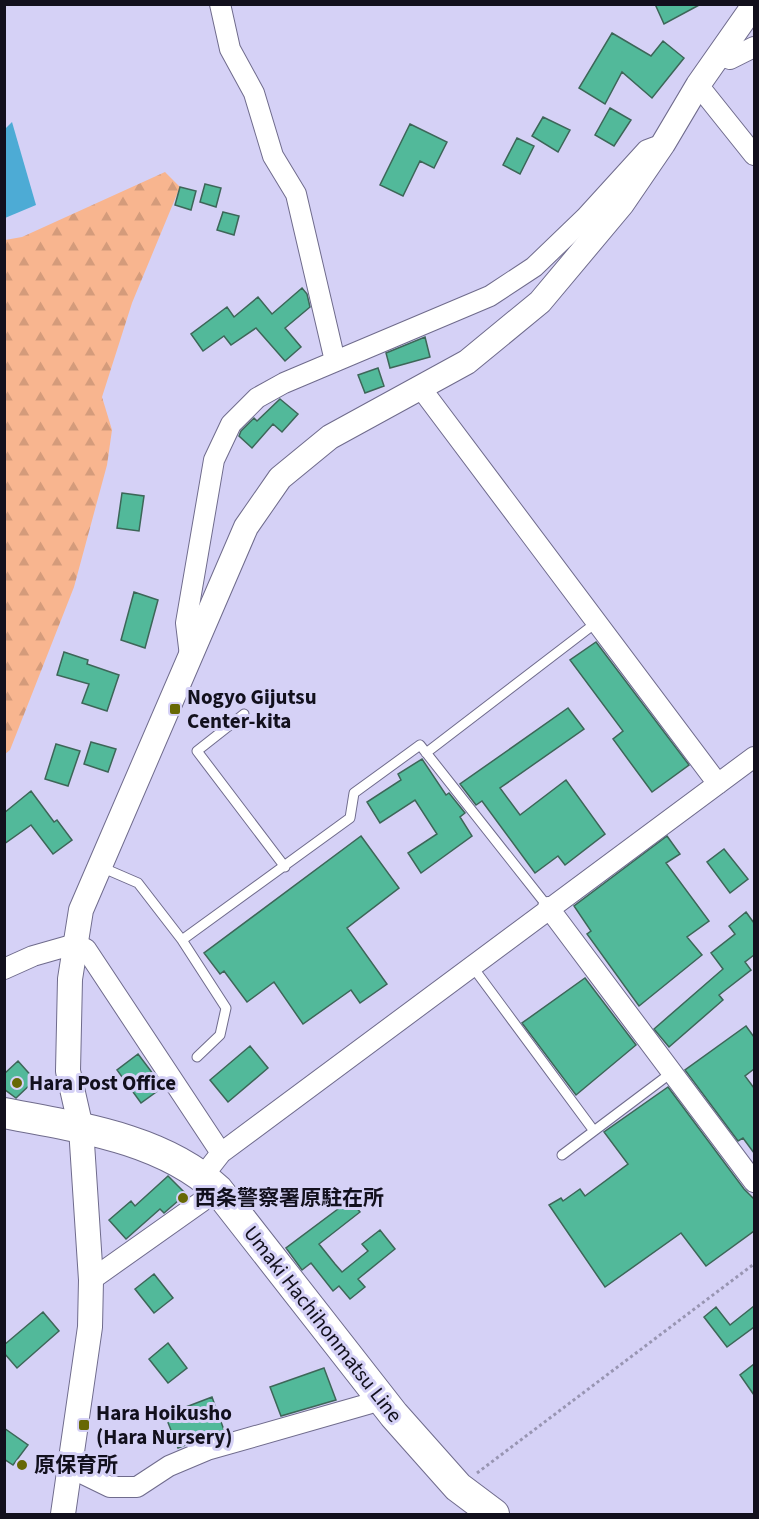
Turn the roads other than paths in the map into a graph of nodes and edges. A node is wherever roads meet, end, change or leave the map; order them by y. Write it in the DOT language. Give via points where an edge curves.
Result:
graph roads {
  1 [pos="220,4"];
  2 [pos="754,5"];
  3 [pos="754,47"];
  4 [pos="720,56"];
  5 [pos="698,85"];
  6 [pos="663,144"];
  7 [pos="754,155"];
  8 [pos="335,361"];
  9 [pos="420,387"];
  10 [pos="597,622"];
  11 [pos="190,656"];
  12 [pos="244,714"];
  13 [pos="426,753"];
  14 [pos="754,757"];
  15 [pos="718,784"];
  16 [pos="100,866"];
  17 [pos="285,867"];
  18 [pos="548,908"];
  19 [pos="182,940"];
  20 [pos="75,944"];
  21 [pos="471,965"];
  22 [pos="4,969"];
  23 [pos="197,1056"];
  24 [pos="671,1073"];
  25 [pos="4,1113"];
  26 [pos="81,1128"];
  27 [pos="594,1131"];
  28 [pos="562,1155"];
  29 [pos="214,1173"];
  30 [pos="754,1182"];
  31 [pos="91,1280"];
  32 [pos="379,1396"];
  33 [pos="71,1468"];
  34 [pos="63,1515"];
  35 [pos="494,1515"];
  1 -- 8 [label="street" via="230,49 254,93 273,156 296,194"];
  2 -- 4 [label="street"];
  3 -- 4 [label="street" via="730,59"];
  4 -- 5 [label="street"];
  5 -- 6 [label="street"];
  5 -- 7 [label="street"];
  6 -- 8 [label="street" via="647,150 534,267 490,296"];
  6 -- 9 [label="street" via="622,204 540,302 466,362"];
  8 -- 11 [label="street" via="257,398 231,424 214,460 186,622"];
  9 -- 10 [label="street"];
  9 -- 11 [label="street" via="330,437 280,477 246,526"];
  10 -- 13 [label="lane"];
  10 -- 15 [label="street"];
  11 -- 16 [label="street"];
  12 -- 17 [label="lane" via="197,751"];
  13 -- 17 [label="lane" via="420,745 354,793 350,819"];
  13 -- 18 [label="lane"];
  14 -- 15 [label="street"];
  15 -- 18 [label="street"];
  16 -- 19 [label="lane" via="138,884"];
  16 -- 20 [label="street" via="81,910"];
  17 -- 19 [label="lane"];
  18 -- 21 [label="street"];
  18 -- 24 [label="street"];
  19 -- 23 [label="lane" via="226,1008 220,1035"];
  20 -- 22 [label="street"];
  20 -- 26 [label="street" via="70,979 68,1071"];
  20 -- 29 [label="street" via="86,949"];
  21 -- 27 [label="lane"];
  21 -- 29 [label="street"];
  24 -- 27 [label="lane"];
  24 -- 30 [label="street"];
  25 -- 26 [label="main road, Umaki Hachihonmatsu Line"];
  26 -- 29 [label="main road, Umaki Hachihonmatsu Line" via="142,1145"];
  26 -- 31 [label="street"];
  27 -- 28 [label="lane"];
  29 -- 31 [label="street"];
  29 -- 32 [label="main road, Umaki Hachihonmatsu Line"];
  31 -- 33 [label="street" via="90,1327"];
  32 -- 33 [label="street" via="368,1404 207,1450 169,1466 137,1487 110,1487"];
  32 -- 35 [label="main road, Umaki Hachihonmatsu Line" via="458,1487"];
  33 -- 34 [label="street"];
}
